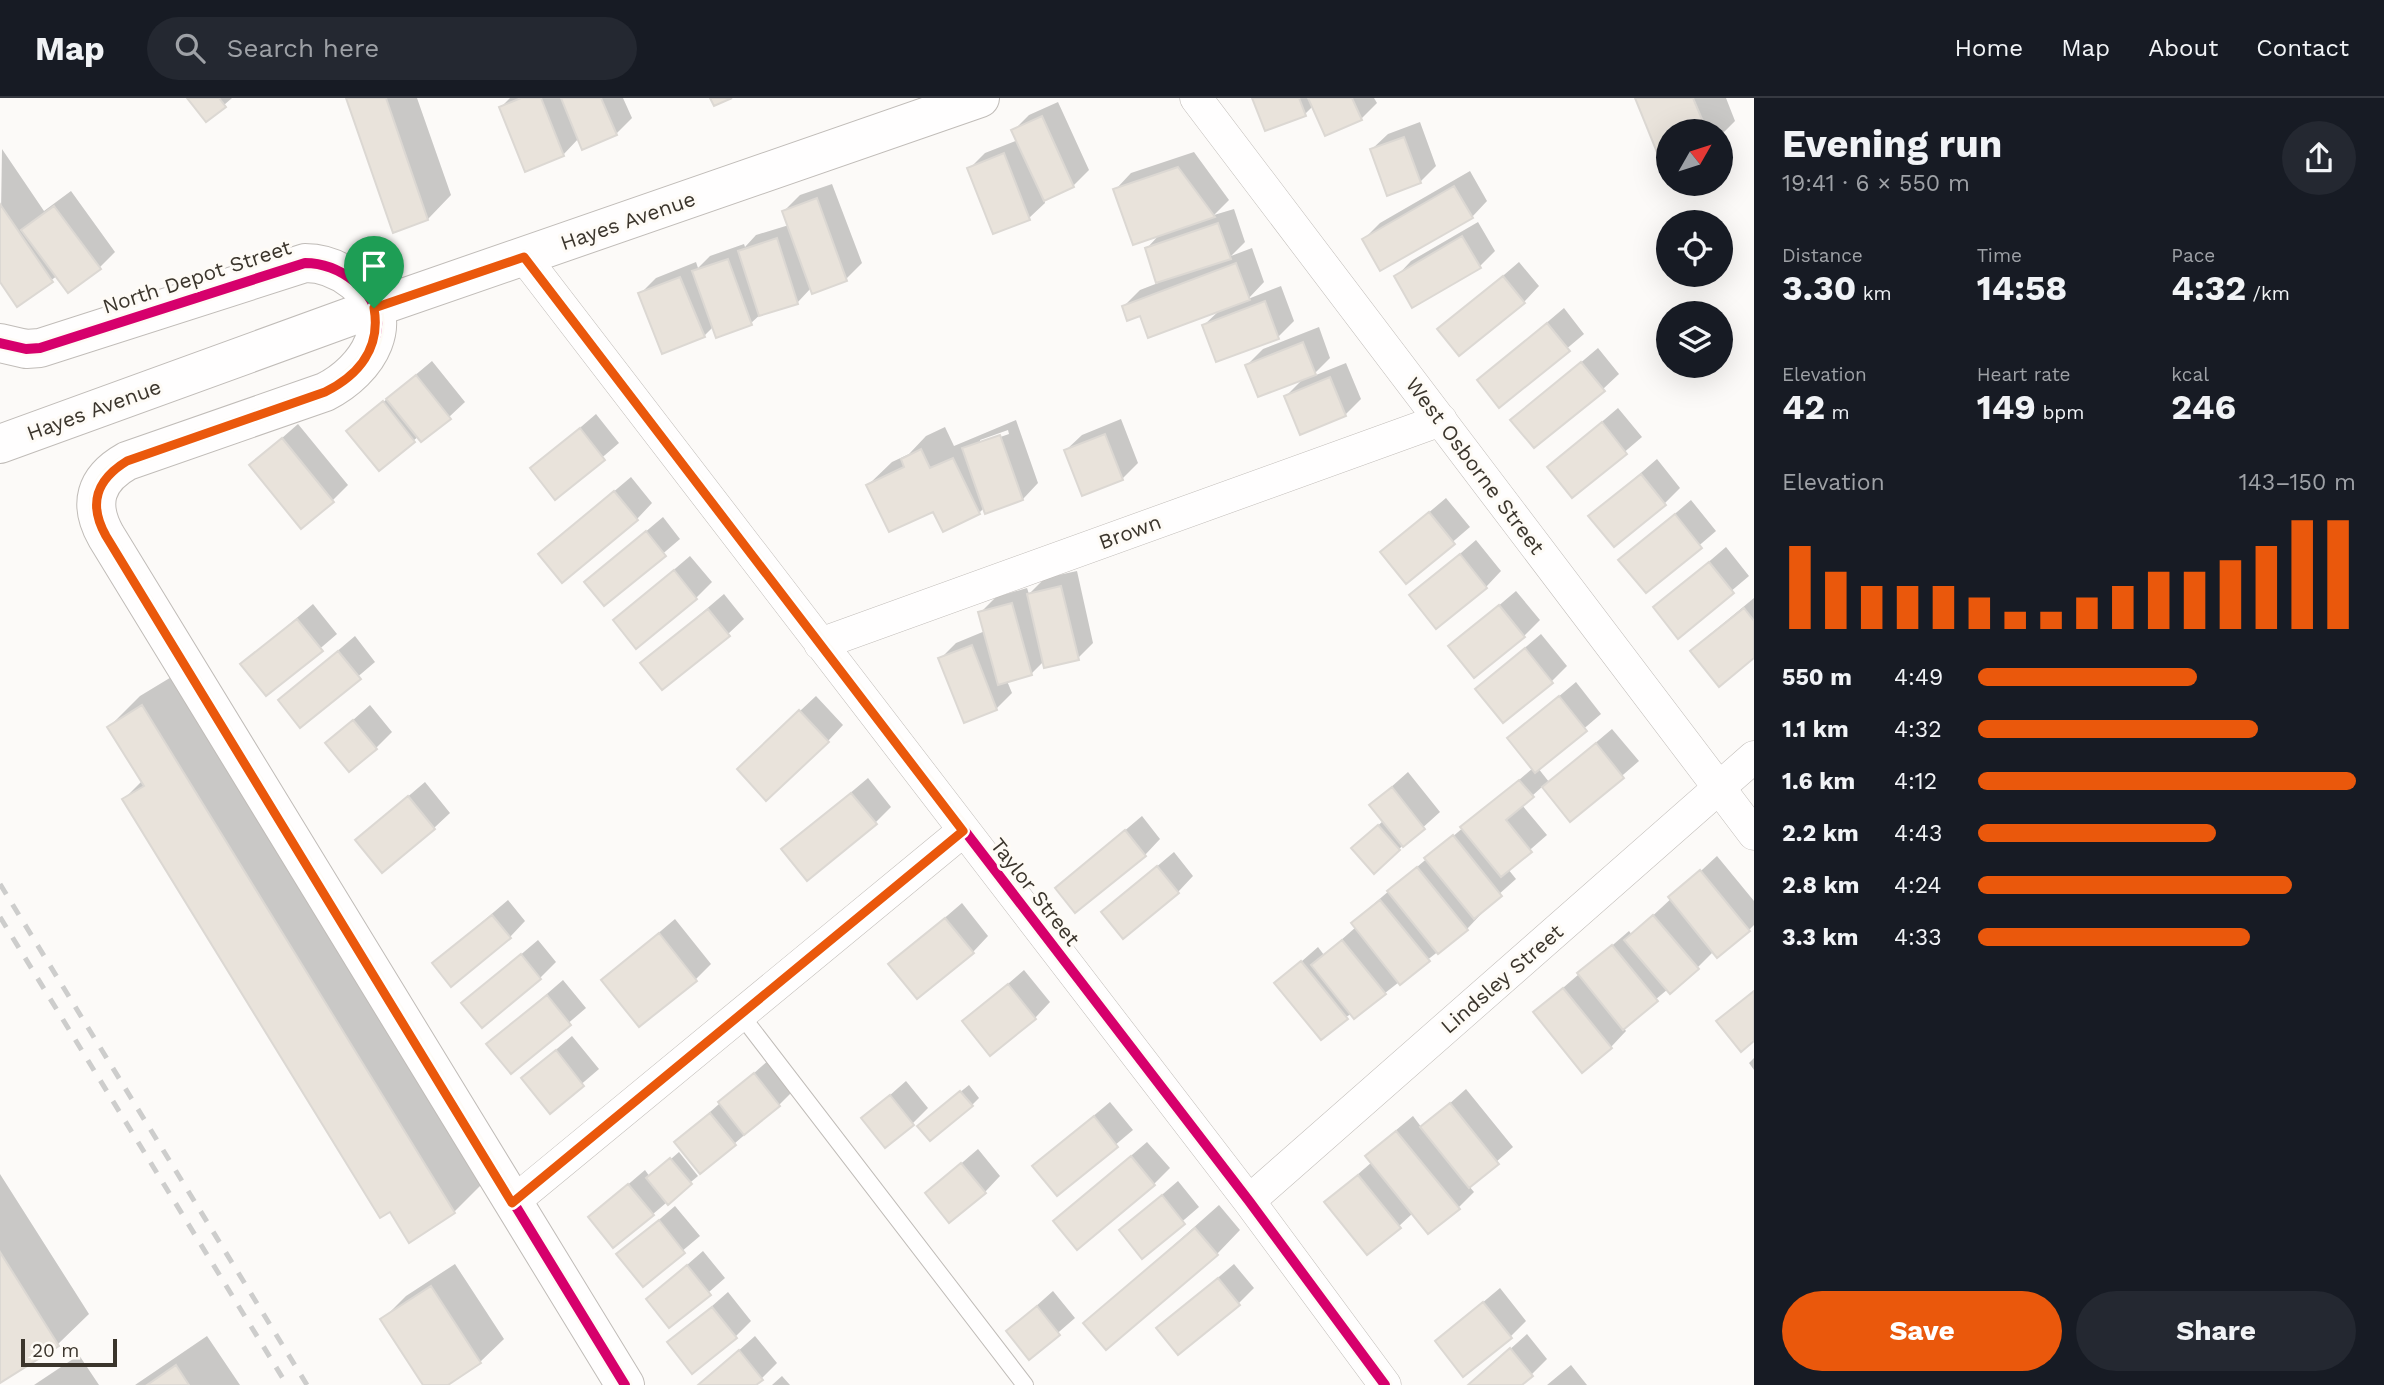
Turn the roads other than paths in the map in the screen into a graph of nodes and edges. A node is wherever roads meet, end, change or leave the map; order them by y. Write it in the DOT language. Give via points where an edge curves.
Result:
graph roads {
  1 [pos="980,98"];
  2 [pos="1196,98"];
  3 [pos="524,257"];
  4 [pos="374,308"];
  5 [pos="0,343"];
  6 [pos="1441,419"];
  7 [pos="0,444"];
  8 [pos="820,644"];
  9 [pos="1754,757"];
  10 [pos="1718,788"];
  11 [pos="963,831"];
  12 [pos="1754,834"];
  13 [pos="741,1015"];
  14 [pos="1249,1201"];
  15 [pos="512,1203"];
  16 [pos="625,1385"];
  17 [pos="1026,1385"];
  18 [pos="1385,1385"];
  1 -- 3 [label="street, Hayes Avenue"];
  2 -- 6 [label="street, West Osborne Street"];
  3 -- 4 [label="street, Hayes Avenue"];
  3 -- 8 [label="street, Taylor Street"];
  4 -- 5 [label="street, North Depot Street" via="364,290 347,276 327,266 305,263 40,348"];
  4 -- 7 [label="street, Hayes Avenue"];
  4 -- 15 [label="street" via="377,327 372,346 346,380 325,392 127,461 106,475 95,510 106,536"];
  6 -- 8 [label="street, Brown"];
  6 -- 10 [label="street, West Osborne Street"];
  8 -- 11 [label="street, Taylor Street"];
  9 -- 10 [label="street, Lindsley Street"];
  10 -- 12 [label="street, West Osborne Street"];
  10 -- 14 [label="street, Lindsley Street"];
  11 -- 13 [label="street"];
  11 -- 14 [label="street, Taylor Street"];
  13 -- 15 [label="street"];
  13 -- 17 [label="lane"];
  14 -- 18 [label="street, Taylor Street"];
  15 -- 16 [label="street"];
}
